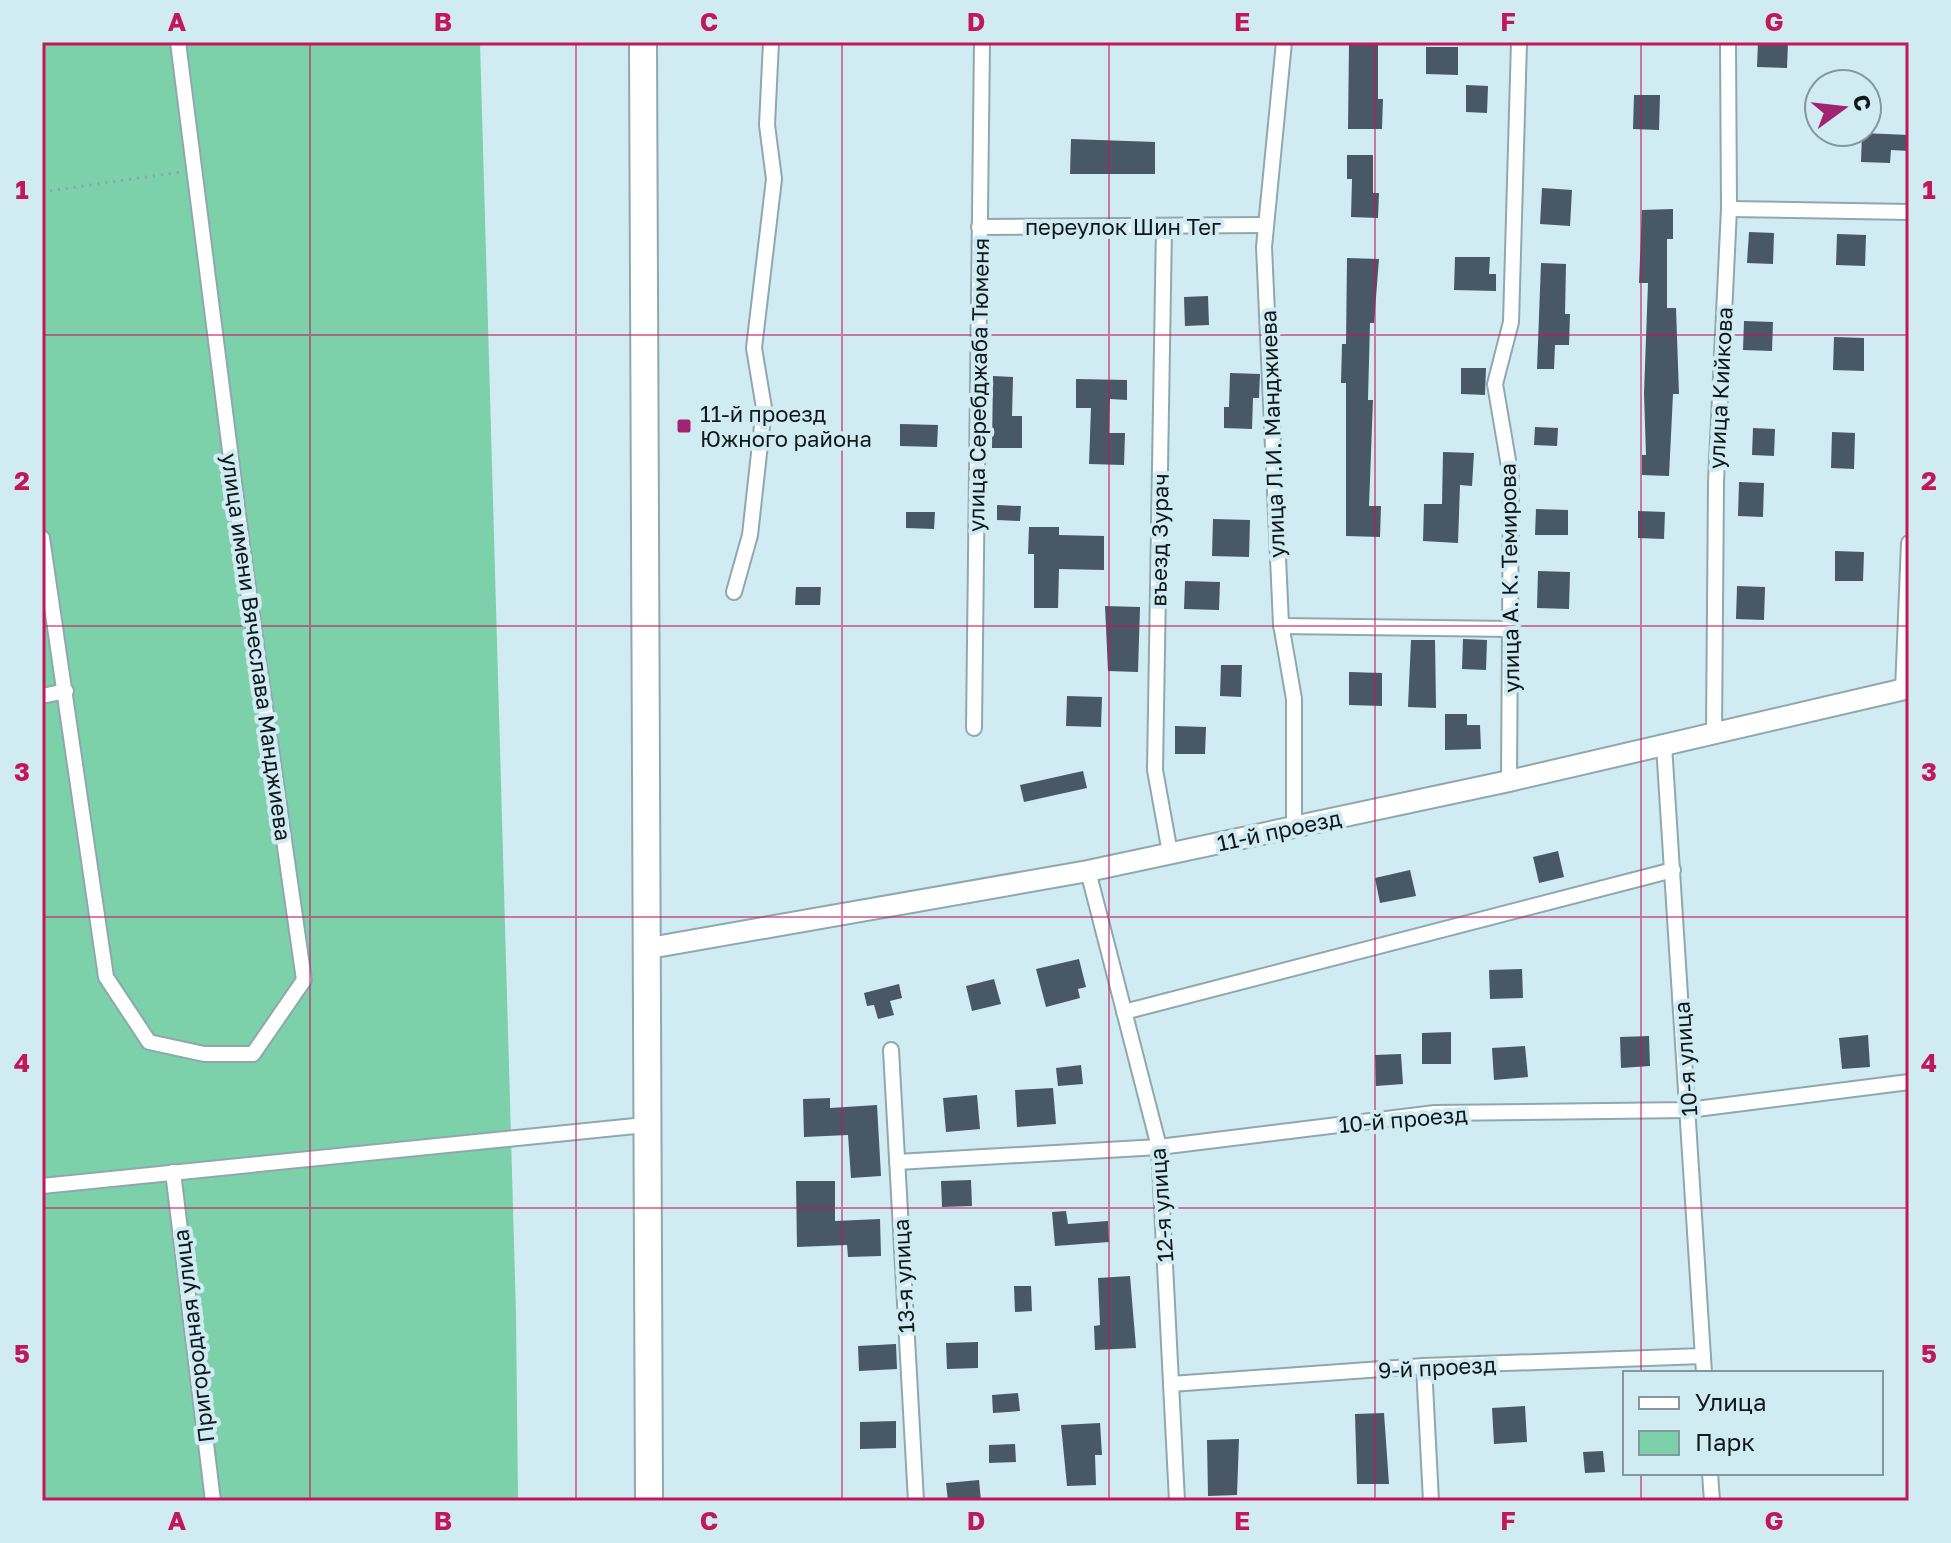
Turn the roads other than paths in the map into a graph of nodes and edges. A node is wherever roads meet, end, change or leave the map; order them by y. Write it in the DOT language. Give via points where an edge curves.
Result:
graph roads {
  1 [pos="178,42"];
  2 [pos="643,42"];
  3 [pos="771,42"];
  4 [pos="982,42"];
  5 [pos="1284,42"];
  6 [pos="1519,42"];
  7 [pos="1728,42"];
  8 [pos="1729,209"];
  9 [pos="1909,212"];
  10 [pos="1266,225"];
  11 [pos="1164,226"];
  12 [pos="979,227"];
  13 [pos="42,538"];
  14 [pos="1909,543"];
  15 [pos="734,592"];
  16 [pos="1281,626"];
  17 [pos="1512,629"];
  18 [pos="1906,689"];
  19 [pos="66,691"];
  20 [pos="42,696"];
  21 [pos="974,728"];
  22 [pos="1714,733"];
  23 [pos="1664,745"];
  24 [pos="1509,781"];
  25 [pos="1294,827"];
  26 [pos="1170,853"];
  27 [pos="1673,870"];
  28 [pos="1088,871"];
  29 [pos="644,949"];
  30 [pos="1124,1012"];
  31 [pos="891,1050"];
  32 [pos="1909,1082"];
  33 [pos="1688,1110"];
  34 [pos="645,1125"];
  35 [pos="1159,1147"];
  36 [pos="897,1162"];
  37 [pos="173,1172"];
  38 [pos="42,1186"];
  39 [pos="1703,1356"];
  40 [pos="1424,1366"];
  41 [pos="1704,1371"];
  42 [pos="1171,1384"];
  43 [pos="1710,1475"];
  44 [pos="213,1501"];
  45 [pos="649,1501"];
  46 [pos="916,1501"];
  47 [pos="1177,1501"];
  48 [pos="1431,1501"];
  49 [pos="1712,1501"];
  1 -- 19 [label="street, улица имени Вячеслава Манджиева" via="304,980 253,1054 216,1054 149,1042 106,977"];
  2 -- 29 [label="highway"];
  3 -- 15 [label="street" via="767,125 774,179 754,348 764,408 750,535"];
  4 -- 12 [label="street, улица Серебджаба Тюменя"];
  5 -- 10 [label="street, улица Л.И. Манджиева"];
  6 -- 17 [label="street, улица А. К. Темирова" via="1511,322 1495,384 1511,478"];
  7 -- 8 [label="street, улица Кийкова"];
  8 -- 9 [label="street"];
  8 -- 22 [label="street, улица Кийкова" via="1716,482"];
  10 -- 11 [label="street, переулок Шин Тег"];
  10 -- 16 [label="street, улица Л.И. Манджиева"];
  11 -- 12 [label="street, переулок Шин Тег"];
  11 -- 26 [label="street, въезд Зурач" via="1155,770"];
  12 -- 21 [label="street, улица Серебджаба Тюменя"];
  13 -- 19 [label="street"];
  14 -- 18 [label="street"];
  16 -- 17 [label="street"];
  16 -- 25 [label="street, улица Л.И. Манджиева" via="1294,699"];
  17 -- 24 [label="street, улица А. К. Темирова"];
  18 -- 22 [label="street, 11-й проезд"];
  19 -- 20 [label="street"];
  22 -- 23 [label="street, 11-й проезд"];
  23 -- 24 [label="street, 11-й проезд"];
  23 -- 27 [label="street, 10-я улица"];
  24 -- 25 [label="street, 11-й проезд"];
  25 -- 26 [label="street, 11-й проезд"];
  26 -- 28 [label="street, 11-й проезд"];
  27 -- 30 [label="street"];
  27 -- 33 [label="street, 10-я улица"];
  28 -- 29 [label="street, 11-й проезд"];
  28 -- 30 [label="street, 12-я улица"];
  29 -- 34 [label="highway"];
  30 -- 35 [label="street, 12-я улица"];
  31 -- 36 [label="street, 13-я улица"];
  32 -- 33 [label="street, 10-й проезд"];
  33 -- 35 [label="street, 10-й проезд" via="1435,1113"];
  33 -- 39 [label="street, 10-я улица"];
  34 -- 37 [label="street"];
  34 -- 45 [label="highway"];
  35 -- 36 [label="street, 10-й проезд"];
  35 -- 42 [label="street, 12-я улица"];
  36 -- 46 [label="street, 13-я улица"];
  37 -- 38 [label="street"];
  37 -- 44 [label="street, Пригородная улица"];
  39 -- 40 [label="street, 9-й проезд"];
  39 -- 41 [label="street, 10-я улица"];
  40 -- 42 [label="street, 9-й проезд"];
  40 -- 48 [label="street"];
  42 -- 47 [label="street, 12-я улица"];
  43 -- 49 [label="street"];
}
